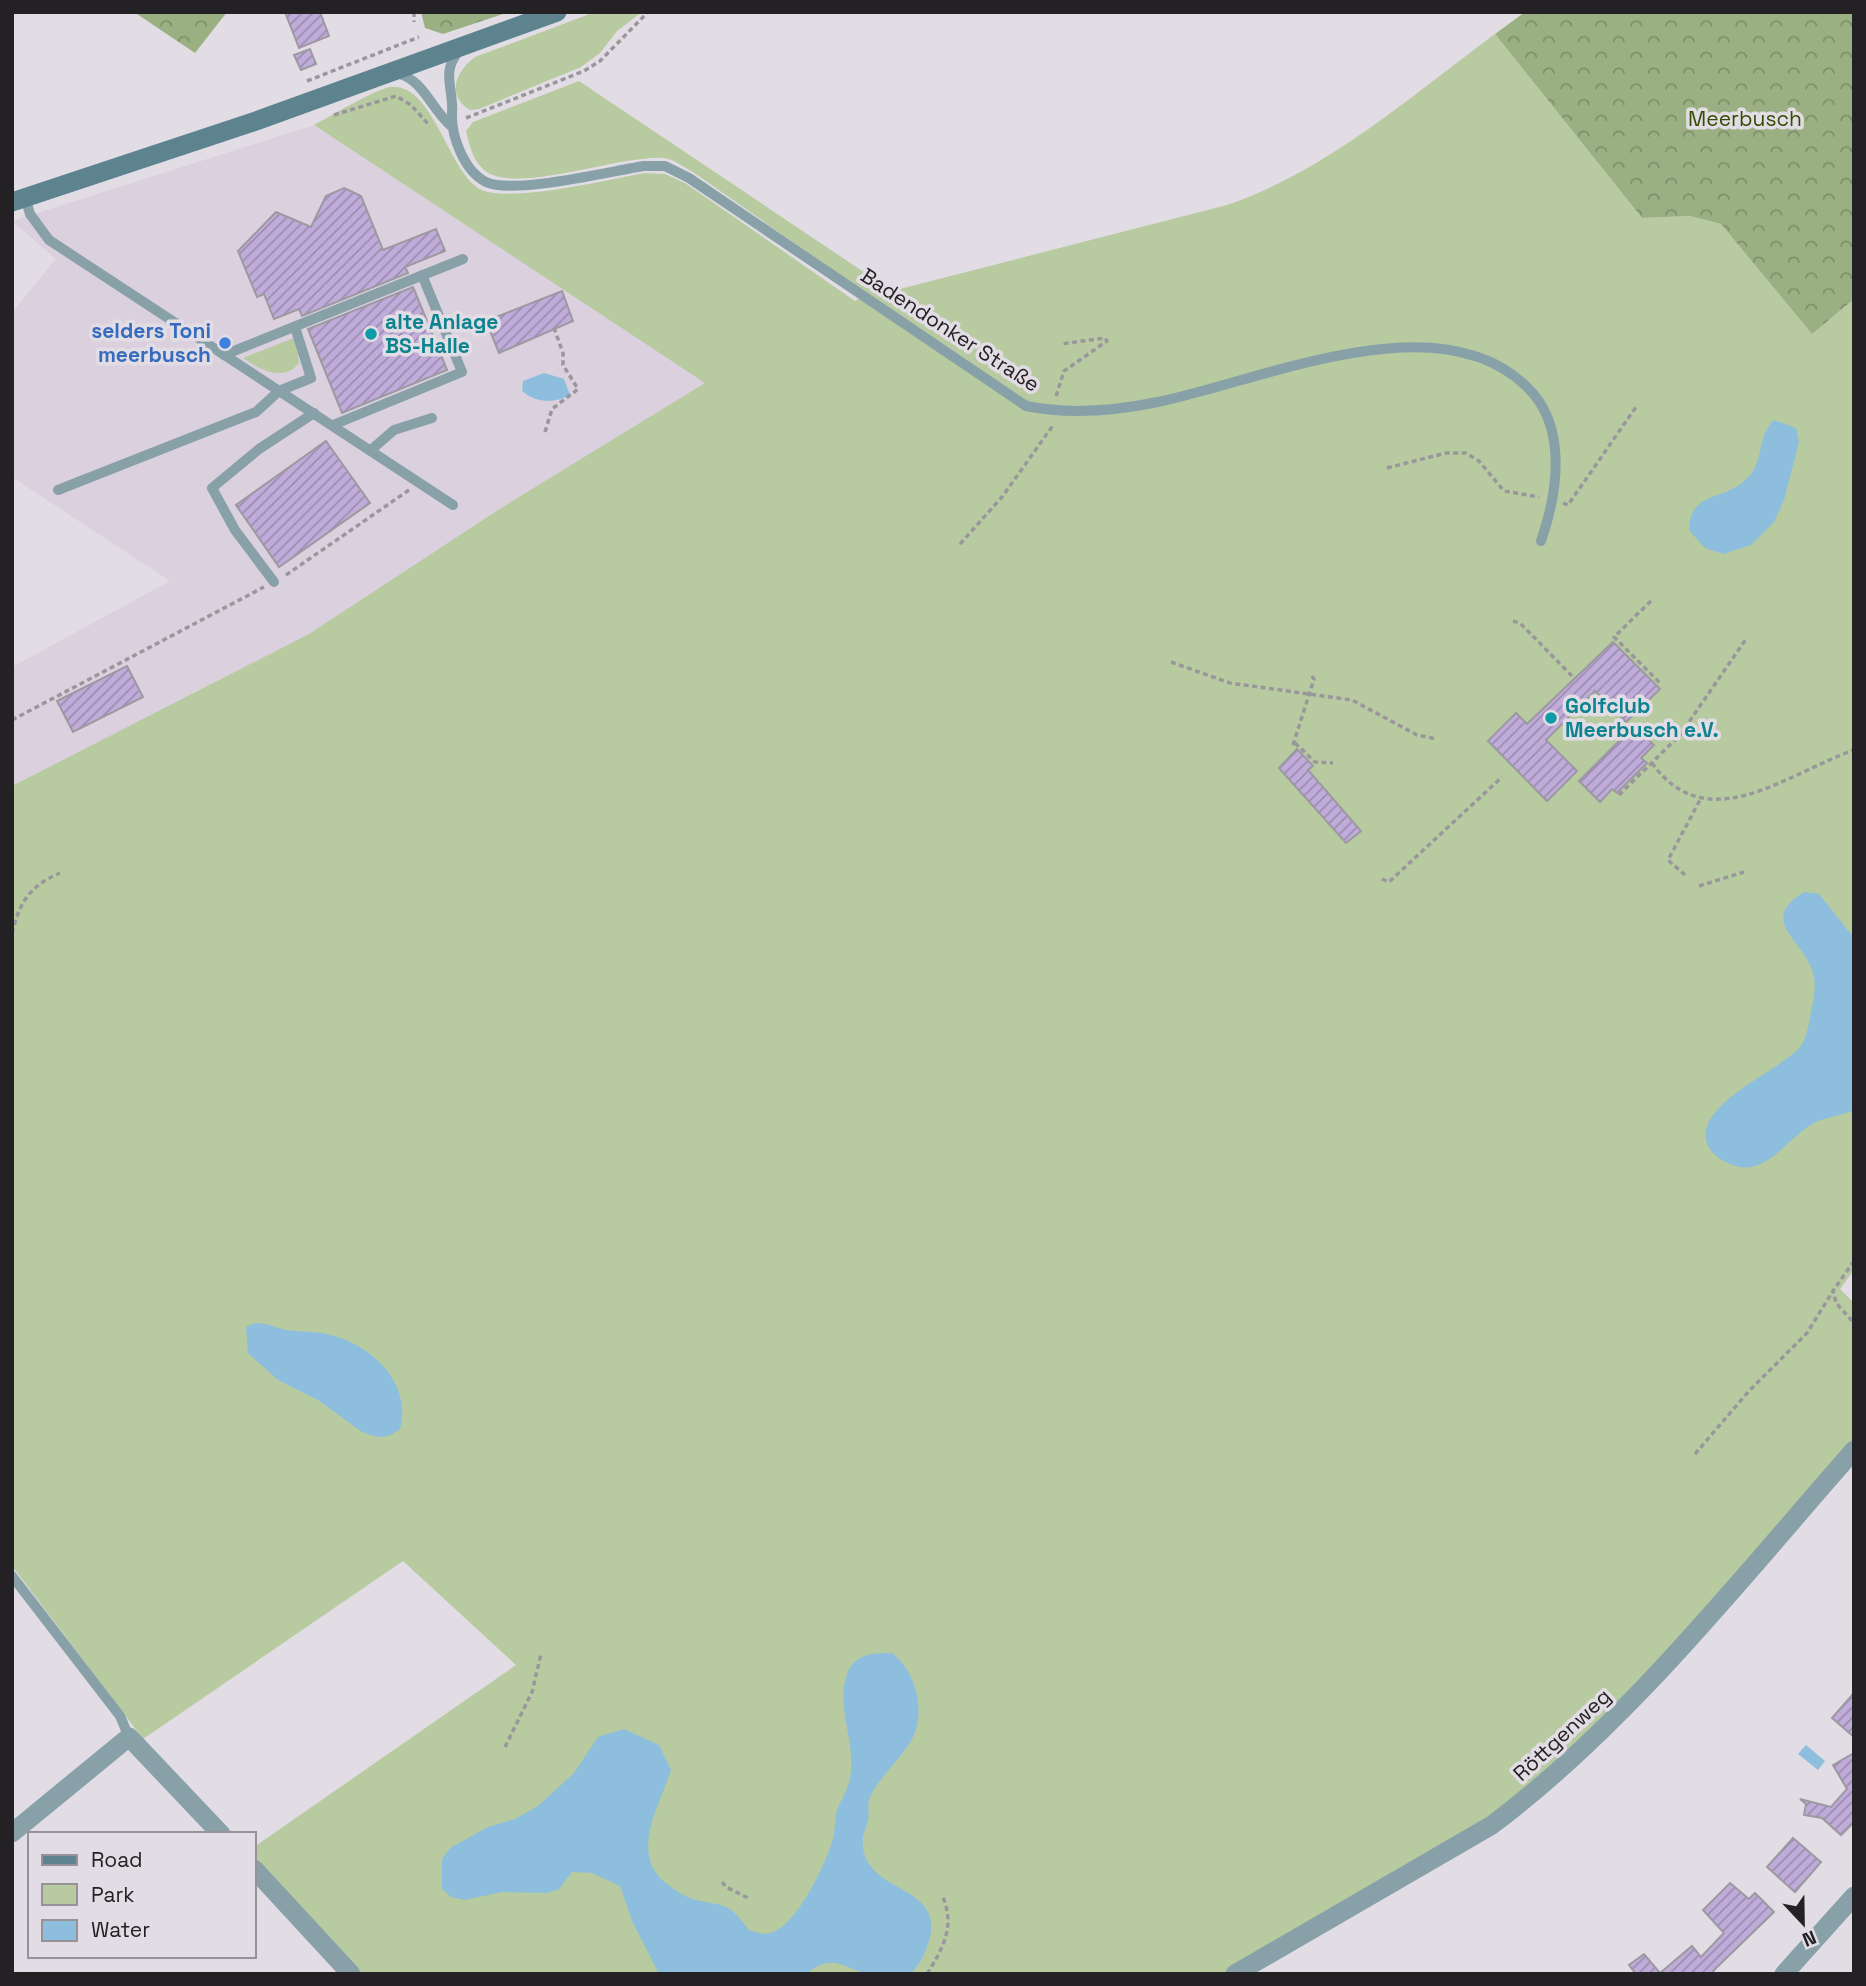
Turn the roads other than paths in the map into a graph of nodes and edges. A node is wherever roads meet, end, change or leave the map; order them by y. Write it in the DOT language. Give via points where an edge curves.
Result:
graph roads {
  1 [pos="557,12"];
  2 [pos="463,45"];
  3 [pos="393,71"];
  4 [pos="451,126"];
  5 [pos="19,200"];
  6 [pos="463,259"];
  7 [pos="422,275"];
  8 [pos="295,327"];
  9 [pos="224,355"];
  10 [pos="279,391"];
  11 [pos="314,413"];
  12 [pos="432,418"];
  13 [pos="333,425"];
  14 [pos="371,450"];
  15 [pos="58,491"];
  16 [pos="453,505"];
  17 [pos="1541,541"];
  18 [pos="274,582"];
  19 [pos="1854,1450"];
  20 [pos="12,1576"];
  21 [pos="129,1737"];
  22 [pos="219,1832"];
  23 [pos="12,1833"];
  24 [pos="256,1871"];
  25 [pos="1854,1896"];
  26 [pos="351,1974"];
  27 [pos="1235,1974"];
  28 [pos="1784,1974"];
  1 -- 2 [label="main road"];
  2 -- 3 [label="main road"];
  2 -- 4 [label="lane, Badendonker Straße" via="450,62 447,76"];
  3 -- 4 [label="lane, Badendonker Straße" via="422,87 436,113"];
  3 -- 5 [label="main road"];
  4 -- 17 [label="lane, Badendonker Straße" via="474,173 497,185 644,166 664,166 689,178 1026,406 1056,412 1095,411 1159,402 1287,367 1382,351 1430,348 1468,354 1521,380 1546,410 1554,444 1552,500"];
  5 -- 9 [label="lane" via="49,240"];
  6 -- 7 [label="lane"];
  7 -- 8 [label="lane"];
  7 -- 13 [label="lane" via="462,372 436,388"];
  8 -- 9 [label="lane"];
  8 -- 10 [label="lane" via="311,378"];
  9 -- 10 [label="lane"];
  10 -- 11 [label="lane"];
  10 -- 15 [label="lane" via="256,412"];
  11 -- 13 [label="lane"];
  11 -- 18 [label="lane" via="259,449 212,488"];
  12 -- 14 [label="lane" via="394,430"];
  13 -- 14 [label="lane"];
  14 -- 16 [label="lane"];
  19 -- 27 [label="street, Röttgenweg" via="1600,1735 1530,1797 1492,1825"];
  20 -- 21 [label="lane" via="120,1716"];
  21 -- 22 [label="street"];
  21 -- 23 [label="street"];
  24 -- 26 [label="street"];
  25 -- 28 [label="street"];
}
